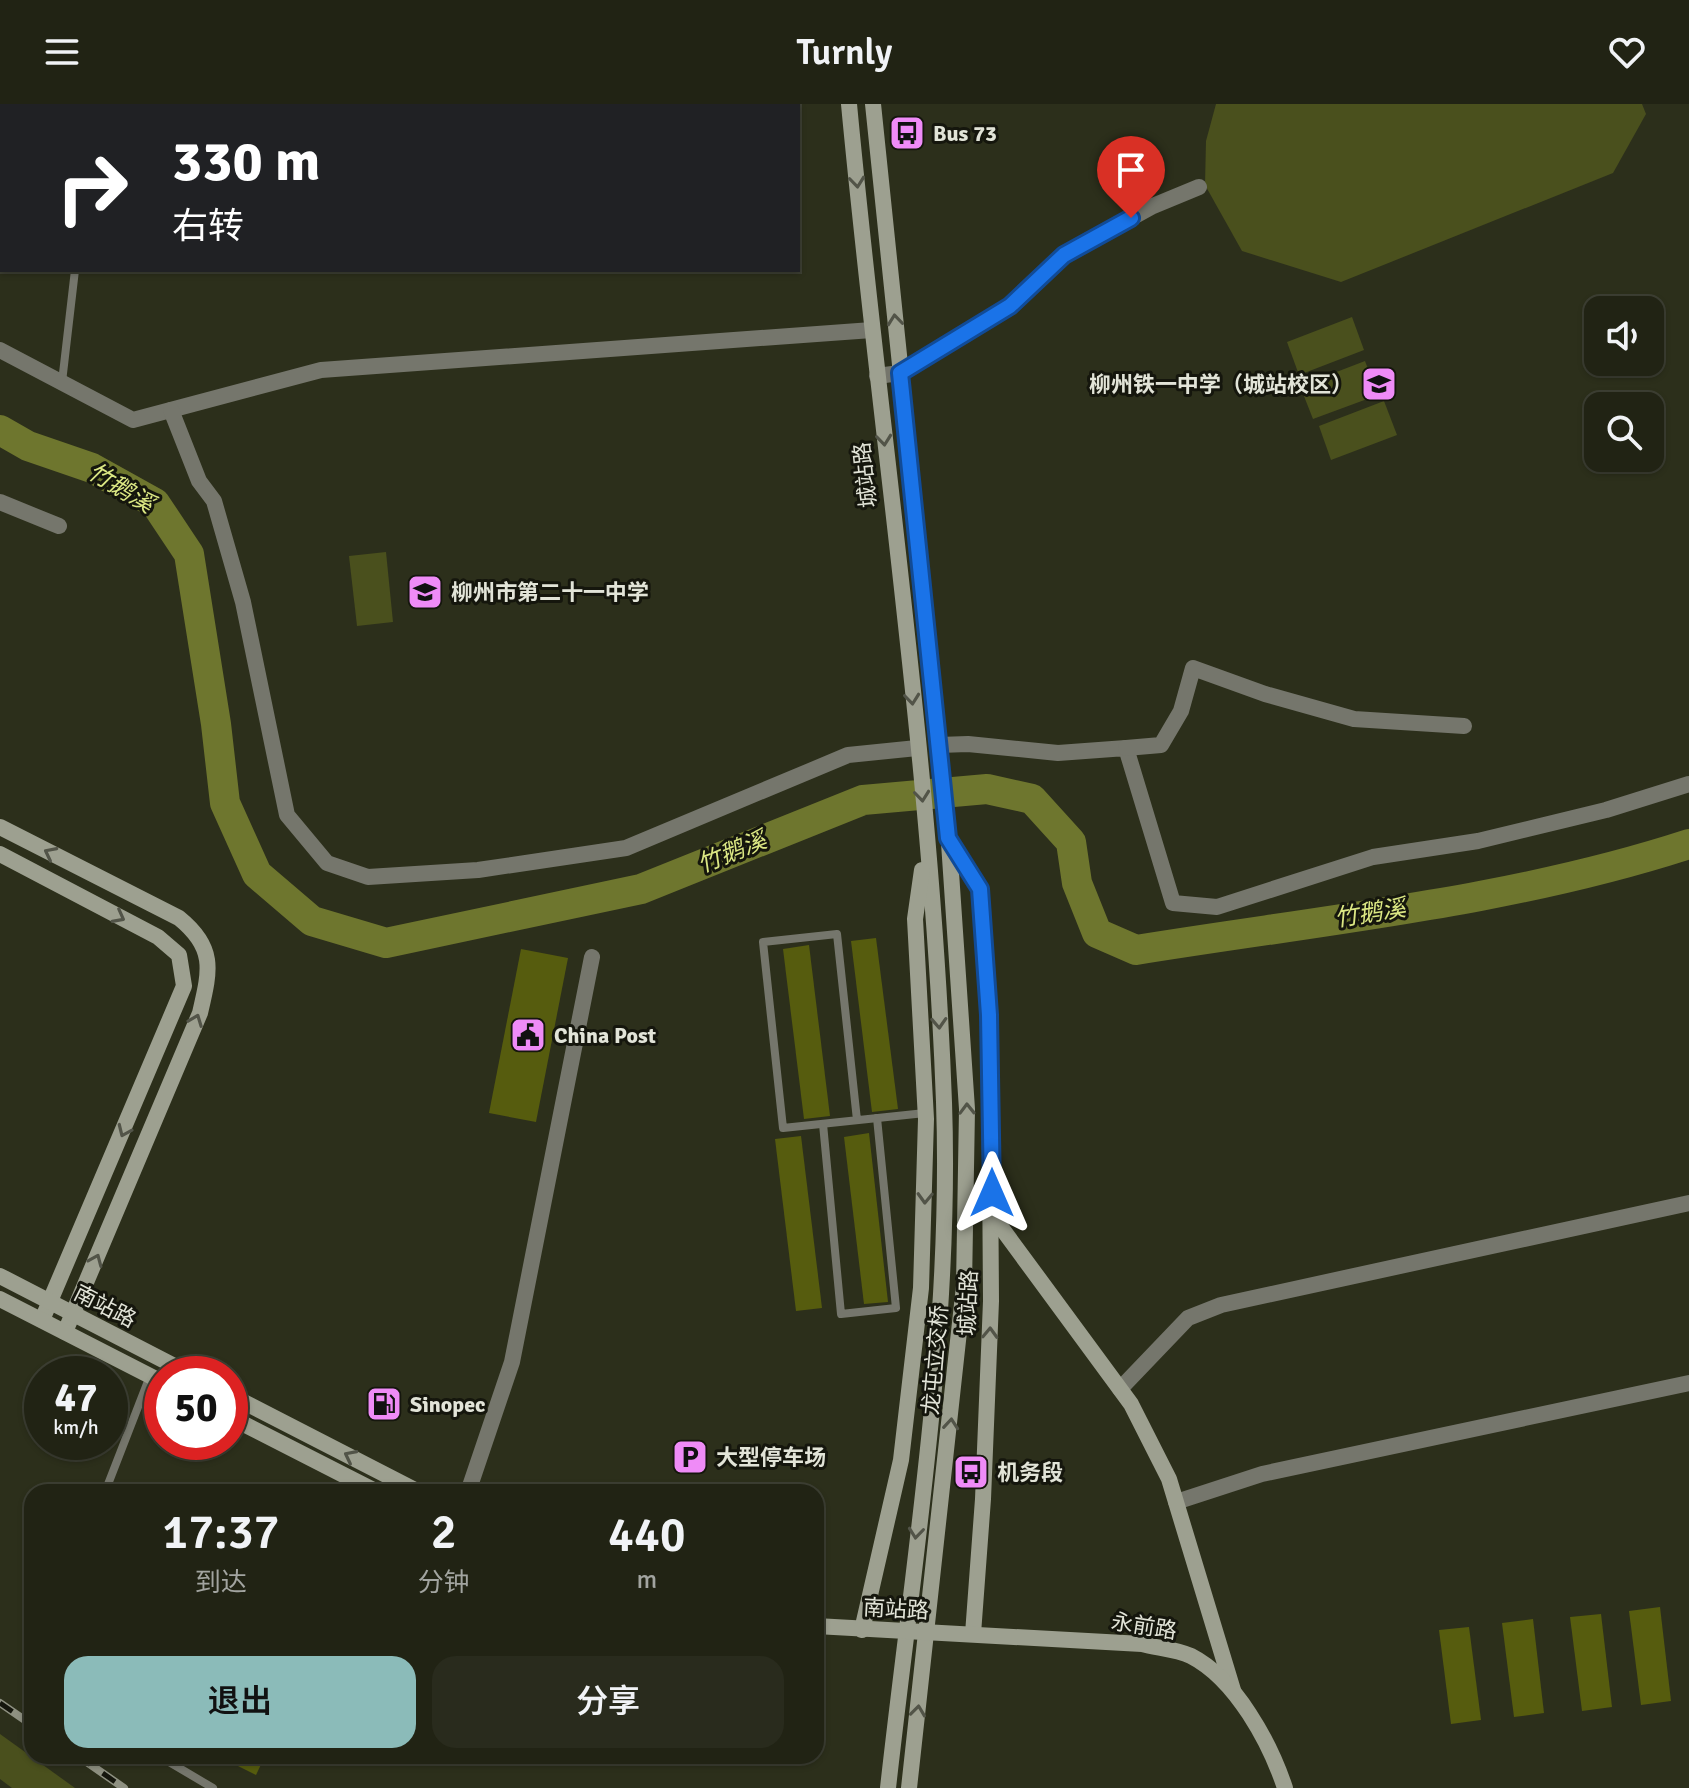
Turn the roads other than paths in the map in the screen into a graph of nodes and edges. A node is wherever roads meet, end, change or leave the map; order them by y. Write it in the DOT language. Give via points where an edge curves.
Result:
graph roads {
  1 [pos="849,104"];
  2 [pos="873,104"];
  3 [pos="1199,187"];
  4 [pos="75,272"];
  5 [pos="872,330"];
  6 [pos="0,350"];
  7 [pos="900,373"];
  8 [pos="877,376"];
  9 [pos="62,382"];
  10 [pos="171,410"];
  11 [pos="0,502"];
  12 [pos="59,526"];
  13 [pos="1464,726"];
  14 [pos="1126,748"];
  15 [pos="939,752"];
  16 [pos="918,755"];
  17 [pos="1689,784"];
  18 [pos="0,827"];
  19 [pos="948,833"];
  20 [pos="925,836"];
  21 [pos="0,854"];
  22 [pos="957,934"];
  23 [pos="935,945"];
  24 [pos="592,957"];
  25 [pos="925,1113"];
  26 [pos="877,1118"];
  27 [pos="857,1120"];
  28 [pos="823,1124"];
  29 [pos="1689,1203"];
  30 [pos="992,1215"];
  31 [pos="0,1276"];
  32 [pos="0,1299"];
  33 [pos="48,1302"];
  34 [pos="73,1314"];
  35 [pos="42,1320"];
  36 [pos="65,1332"];
  37 [pos="155,1356"];
  38 [pos="144,1373"];
  39 [pos="1689,1383"];
  40 [pos="1120,1389"];
  41 [pos="248,1404"];
  42 [pos="144,1406"];
  43 [pos="248,1426"];
  44 [pos="109,1484"];
  45 [pos="361,1484"];
  46 [pos="403,1484"];
  47 [pos="471,1484"];
  48 [pos="1176,1502"];
  49 [pos="824,1627"];
  50 [pos="862,1630"];
  51 [pos="973,1634"];
  52 [pos="1234,1692"];
  53 [pos="172,1764"];
  54 [pos="213,1788"];
  55 [pos="888,1788"];
  56 [pos="909,1788"];
  57 [pos="1285,1788"];
  1 -- 5 [label="main road, 城站路, one-way"];
  7 -- 2 [label="main road, 城站路, one-way"];
  3 -- 7 [label="street" via="1064,255 1010,306"];
  4 -- 9 [label="lane"];
  5 -- 8 [label="main road, 城站路"];
  5 -- 10 [label="street" via="321,370"];
  6 -- 9 [label="street"];
  7 -- 8 [label="street"];
  7 -- 15 [label="main road, 城站路"];
  8 -- 16 [label="main road, 城站路, one-way"];
  9 -- 10 [label="street" via="133,420"];
  10 -- 16 [label="street" via="199,481 214,501 243,602 287,815 327,863 368,877 478,870 626,848 848,755"];
  11 -- 12 [label="street"];
  13 -- 14 [label="street" via="1354,719 1193,668 1181,711 1161,745"];
  14 -- 15 [label="street" via="1058,753 968,744"];
  14 -- 17 [label="street" via="1173,903 1217,907 1373,857 1478,841"];
  15 -- 19 [label="main road, 城站路"];
  16 -- 20 [label="main road, 城站路, one-way"];
  34 -- 18 [label="main road, one-way" via="200,1013 209,974 207,956 199,934 179,918"];
  19 -- 22 [label="main road, 城站路"];
  19 -- 30 [label="main road, 城站路" via="980,889 989,1015"];
  20 -- 23 [label="main road, 城站路"];
  20 -- 25 [label="main road, 城站路" via="915,919"];
  21 -- 33 [label="main road, one-way" via="158,937 179,955 184,986"];
  56 -- 22 [label="main road, 龙屯立交桥, one-way" via="964,1286 967,1109"];
  23 -- 55 [label="main road, 龙屯立交桥, one-way" via="944,1106 941,1284"];
  24 -- 47 [label="street" via="512,1362"];
  25 -- 26 [label="lane"];
  25 -- 50 [label="main road, 城站路, one-way" via="926,1189 915,1363 901,1460"];
  26 -- 27 [label="lane"];
  26 -- 28 [label="lane" via="896,1308 841,1314"];
  27 -- 28 [label="lane"];
  27 -- 28 [label="lane" via="837,934 763,942 783,1128"];
  29 -- 40 [label="street" via="1221,1305 1188,1318"];
  30 -- 40 [label="main road"];
  51 -- 30 [label="main road, 城站路, one-way"];
  31 -- 33 [label="main road, 南站路"];
  32 -- 35 [label="main road, 南站路"];
  33 -- 34 [label="main road, 南站路"];
  33 -- 35 [label="main road"];
  34 -- 36 [label="main road"];
  34 -- 37 [label="main road, 南站路"];
  35 -- 36 [label="main road, 南站路"];
  36 -- 38 [label="main road, 南站路"];
  39 -- 48 [label="street" via="1262,1474"];
  40 -- 48 [label="main road"];
  46 -- 41 [label="main road, one-way"];
  42 -- 44 [label="lane"];
  43 -- 45 [label="main road"];
  48 -- 52 [label="main road"];
  49 -- 50 [label="main road, 南站路"];
  50 -- 51 [label="main road, 南站路"];
  51 -- 52 [label="main road, 永前路" via="1142,1644 1192,1656"];
  52 -- 57 [label="main road, 永前路" via="1274,1754"];
  53 -- 54 [label="lane"];
}
